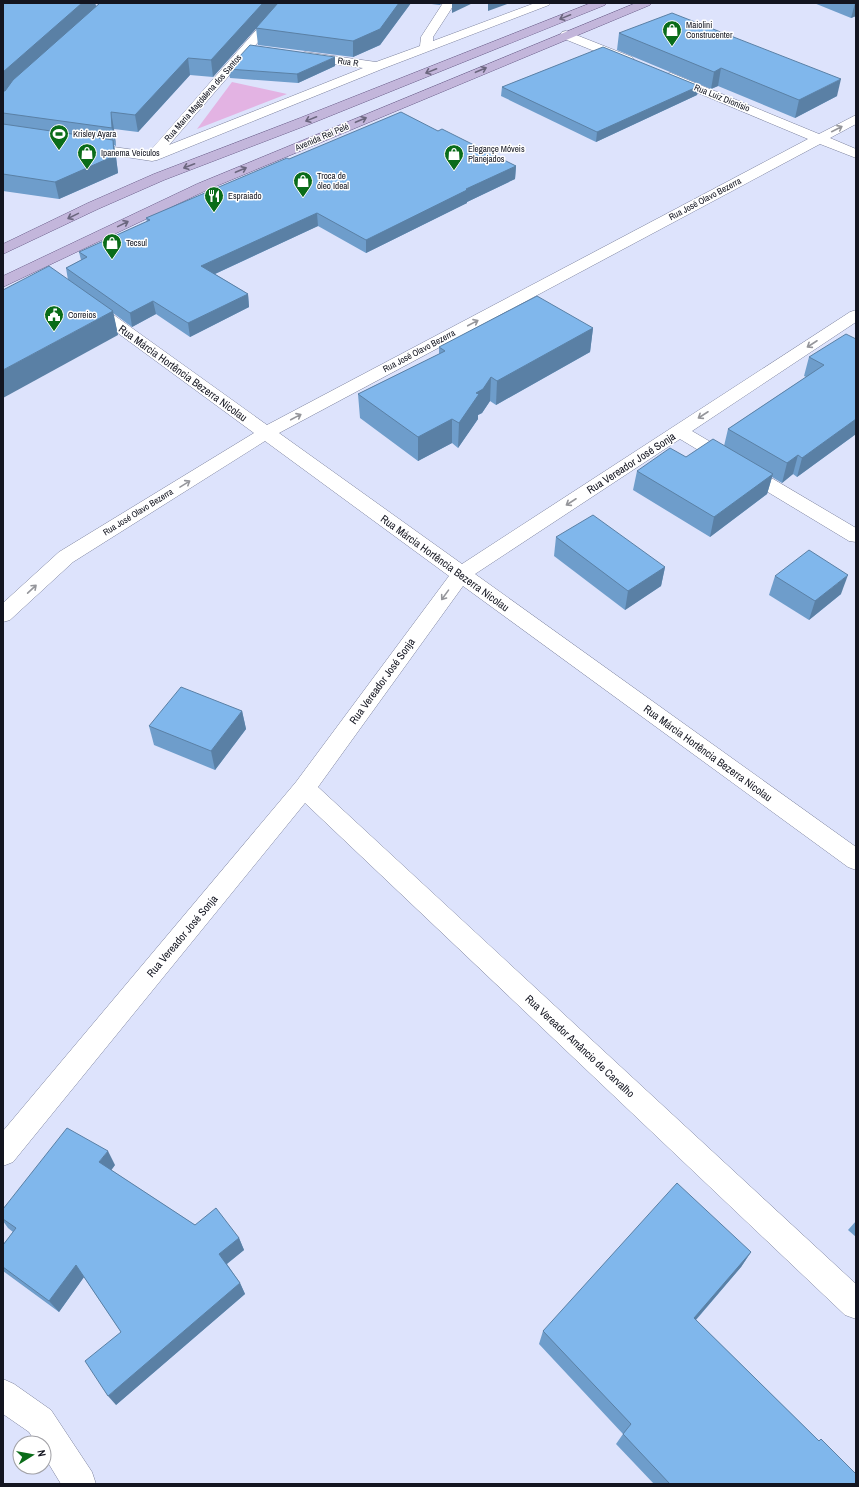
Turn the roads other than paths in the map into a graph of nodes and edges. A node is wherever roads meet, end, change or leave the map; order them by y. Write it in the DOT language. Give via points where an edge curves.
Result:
graph roads {
  1 [pos="286,3"];
  2 [pos="449,3"];
  3 [pos="545,3"];
  4 [pos="601,3"];
  5 [pos="646,3"];
  6 [pos="566,35"];
  7 [pos="247,48"];
  8 [pos="426,49"];
  9 [pos="262,50"];
  10 [pos="293,54"];
  11 [pos="641,65"];
  12 [pos="378,66"];
  13 [pos="656,72"];
  14 [pos="856,119"];
  15 [pos="819,138"];
  16 [pos="74,146"];
  17 [pos="856,154"];
  18 [pos="152,157"];
  19 [pos="159,177"];
  20 [pos="3,250"];
  21 [pos="35,266"];
  22 [pos="54,279"];
  23 [pos="3,282"];
  24 [pos="80,298"];
  25 [pos="850,325"];
  26 [pos="680,430"];
  27 [pos="266,433"];
  28 [pos="856,536"];
  29 [pos="460,574"];
  30 [pos="3,615"];
  31 [pos="304,788"];
  32 [pos="856,860"];
  33 [pos="3,1152"];
  34 [pos="856,1304"];
  35 [pos="3,1395"];
  36 [pos="80,1484"];
  1 -- 7 [label="street, Rua Maria Magdalena dos Santos"];
  2 -- 8 [label="street" via="427,37"];
  3 -- 8 [label="street"];
  4 -- 19 [label="main road, Avenida Rei Pelé, one-way"];
  5 -- 6 [label="main road, Avenida Rei Pelé"];
  6 -- 11 [label="street"];
  21 -- 6 [label="main road, Avenida Rei Pelé, one-way" via="202,187"];
  7 -- 9 [label="street"];
  7 -- 18 [label="street, Rua Maria Magdalena dos Santos"];
  8 -- 12 [label="street"];
  10 -- 12 [label="street, Rua R"];
  12 -- 18 [label="street"];
  13 -- 15 [label="street, Rua Luiz Dionísio"];
  15 -- 14 [label="street, Rua José Olavo Bezerra, one-way"];
  15 -- 17 [label="street, Rua Luiz Dionísio"];
  27 -- 15 [label="street, Rua José Olavo Bezerra, one-way"];
  16 -- 18 [label="street"];
  18 -- 19 [label="street"];
  19 -- 20 [label="main road, Avenida Rei Pelé, one-way"];
  21 -- 22 [label="street"];
  21 -- 23 [label="main road, Avenida Rei Pelé"];
  24 -- 27 [label="street, Rua Márcia Hortência Bezerra Nicolau"];
  25 -- 26 [label="street, Rua Vereador José Sonja, one-way"];
  26 -- 28 [label="street"];
  26 -- 29 [label="street, Rua Vereador José Sonja, one-way"];
  27 -- 29 [label="street, Rua Márcia Hortência Bezerra Nicolau"];
  30 -- 27 [label="street, Rua José Olavo Bezerra, one-way" via="66,557"];
  29 -- 31 [label="street, Rua Vereador José Sonja, one-way"];
  29 -- 32 [label="street, Rua Márcia Hortência Bezerra Nicolau"];
  31 -- 33 [label="street, Rua Vereador José Sonja"];
  31 -- 34 [label="street, Rua Vereador Amâncio de Carvalho"];
  35 -- 36 [label="street" via="40,1421"];
}
